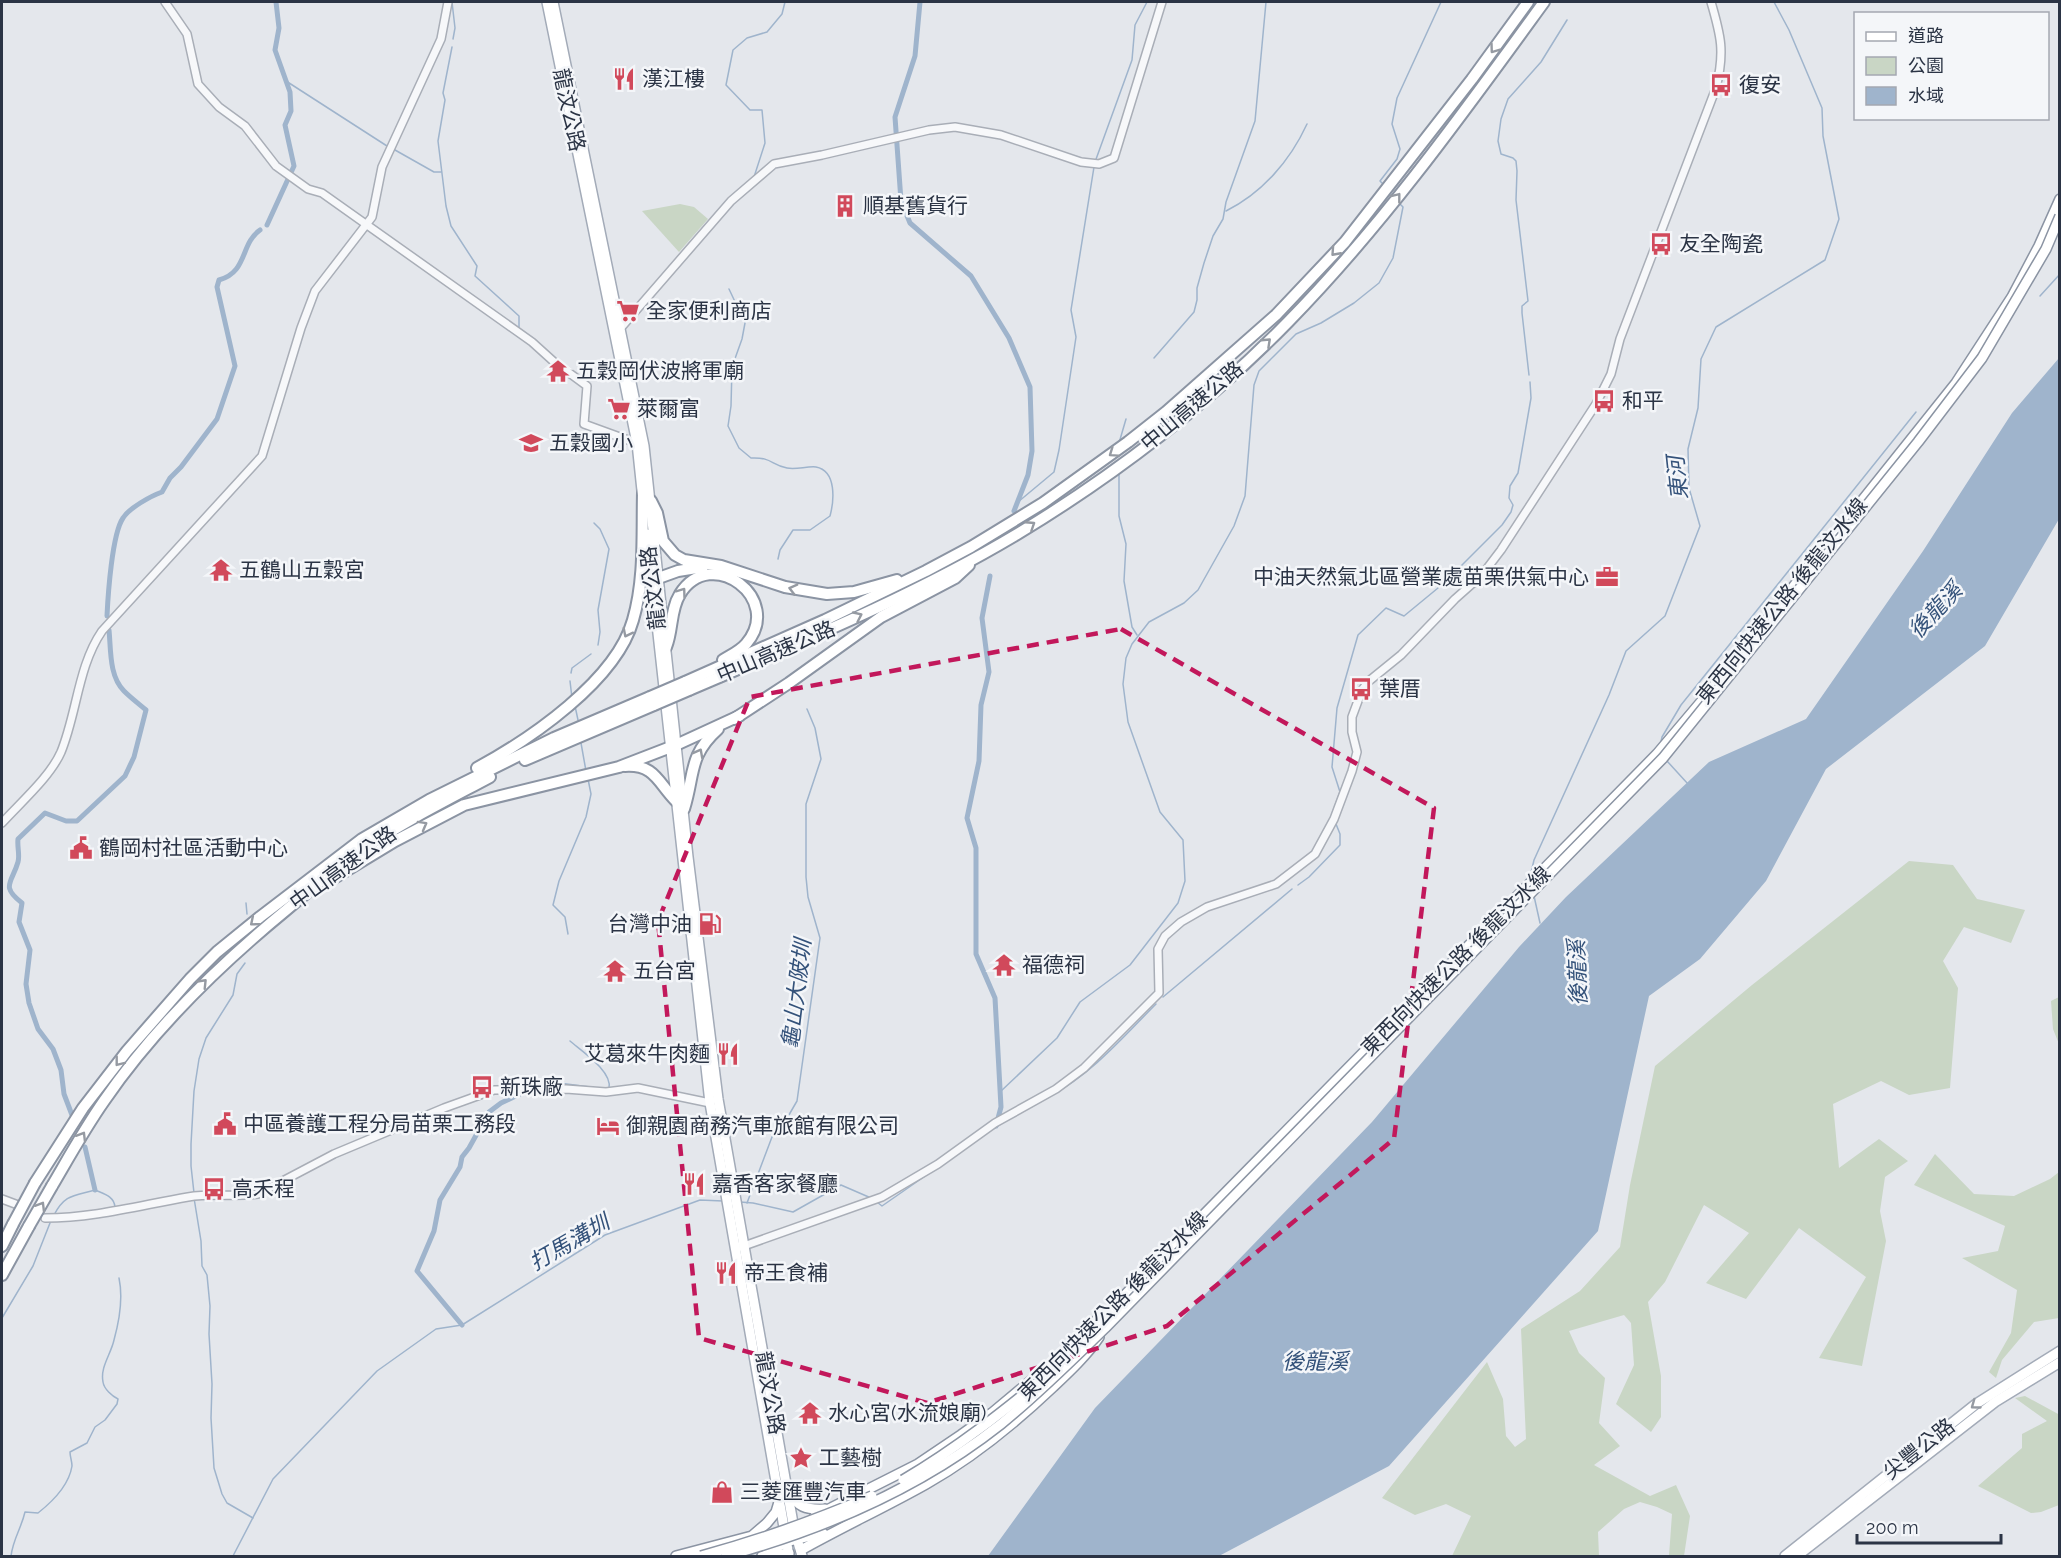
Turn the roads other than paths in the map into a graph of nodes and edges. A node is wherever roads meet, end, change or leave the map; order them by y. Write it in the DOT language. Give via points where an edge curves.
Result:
graph roads {
  1 [pos="165,2"];
  2 [pos="448,2"];
  3 [pos="547,2"];
  4 [pos="553,2"];
  5 [pos="1162,2"];
  6 [pos="1528,2"];
  7 [pos="1544,2"];
  8 [pos="1711,2"];
  9 [pos="567,85"];
  10 [pos="2060,199"];
  11 [pos="2060,216"];
  12 [pos="366,226"];
  13 [pos="618,331"];
  14 [pos="641,445"];
  15 [pos="644,478"];
  16 [pos="642,493"];
  17 [pos="651,501"];
  18 [pos="979,555"];
  19 [pos="721,566"];
  20 [pos="932,568"];
  21 [pos="656,579"];
  22 [pos="666,647"];
  23 [pos="707,672"];
  24 [pos="687,686"];
  25 [pos="652,701"];
  26 [pos="739,716"];
  27 [pos="673,746"];
  28 [pos="619,766"];
  29 [pos="429,800"];
  30 [pos="680,805"];
  31 [pos="2,823"];
  32 [pos="300,898"];
  33 [pos="714,1101"];
  34 [pos="2,1199"];
  35 [pos="18,1205"];
  36 [pos="45,1218"];
  37 [pos="2,1246"];
  38 [pos="740,1248"];
  39 [pos="2,1275"];
  40 [pos="1122,1299"];
  41 [pos="1105,1328"];
  42 [pos="2060,1351"];
  43 [pos="2060,1362"];
  44 [pos="787,1490"];
  45 [pos="779,1502"];
  46 [pos="827,1509"];
  47 [pos="836,1530"];
  48 [pos="790,1535"];
  49 [pos="752,1536"];
  50 [pos="801,1554"];
  51 [pos="789,1555"];
  52 [pos="676,1557"];
  53 [pos="701,1557"];
  54 [pos="726,1557"];
  55 [pos="762,1557"];
  56 [pos="768,1557"];
  57 [pos="1785,1557"];
  58 [pos="1797,1557"];
  1 -- 12 [label="street" via="187,34 198,84 244,126 276,166 308,189 322,193"];
  2 -- 12 [label="street" via="441,39 382,167 372,216"];
  3 -- 9 [label="main road, 龍汶公路"];
  4 -- 9 [label="main road, 龍汶公路"];
  5 -- 13 [label="street" via="1117,151 1108,162 1081,162 1001,135 955,127 774,164 731,201"];
  6 -- 20 [label="highway, 中山高速公路, one-way" via="1374,206 1275,315 1201,383 1128,442 1043,503"];
  18 -- 7 [label="highway, 中山高速公路, one-way" via="1098,482 1206,398 1287,324 1383,216"];
  8 -- 38 [label="street" via="1720,30 1722,63 1716,88 1620,339 1611,374 1596,404 1502,550 1482,575 1362,690 1352,717 1357,752 1352,771 1334,819 1315,854 1276,884 1207,907 1165,936 1158,949 1159,993 1084,1068 1056,1089 995,1123 938,1164 882,1197"];
  9 -- 13 [label="main road, 龍汶公路"];
  10 -- 40 [label="main road, 東西向快速公路 後龍汶水線" via="2012,297 1956,383 1657,754"];
  11 -- 41 [label="main road, 東西向快速公路 後龍汶水線, bridge" via="2041,259 1982,358 1663,758"];
  12 -- 14 [label="street" via="532,342 587,386 584,424"];
  12 -- 31 [label="street" via="315,291 262,456 102,630 89,654 56,762"];
  13 -- 14 [label="main road, 龍汶公路"];
  14 -- 15 [label="main road, 龍汶公路"];
  15 -- 16 [label="main road, 龍汶公路"];
  15 -- 17 [label="main road, 龍汶公路"];
  16 -- 21 [label="main road, 龍汶公路"];
  16 -- 29 [label="highway, one-way" via="639,597 633,623 619,649 597,679 564,711 512,749 457,778"];
  17 -- 19 [label="highway" via="663,541 675,555"];
  17 -- 21 [label="main road, 龍汶公路"];
  24 -- 18 [label="highway, 中山高速公路, one-way" via="873,610"];
  18 -- 26 [label="highway" via="956,578 881,617"];
  20 -- 19 [label="highway, one-way" via="854,592 827,594 785,587"];
  19 -- 21 [label="highway" via="678,571"];
  20 -- 23 [label="highway, 中山高速公路"];
  21 -- 22 [label="main road, 龍汶公路"];
  21 -- 27 [label="main road, 龍汶公路"];
  22 -- 23 [label="highway, one-way" via="676,600 690,582 715,574 737,580 754,601 755,627 740,650"];
  22 -- 27 [label="main road, 龍汶公路"];
  23 -- 24 [label="highway, 中山高速公路"];
  24 -- 25 [label="highway, 中山高速公路, bridge"];
  25 -- 29 [label="highway, 中山高速公路" via="554,738"];
  25 -- 32 [label="highway, 中山高速公路" via="449,798 364,848"];
  26 -- 27 [label="highway"];
  30 -- 26 [label="highway, one-way" via="689,795 698,753 719,729"];
  27 -- 28 [label="highway"];
  27 -- 30 [label="main road, 龍汶公路"];
  28 -- 30 [label="highway" via="650,771"];
  32 -- 28 [label="highway, one-way" via="464,805"];
  29 -- 37 [label="highway, 中山高速公路, one-way, bridge" via="316,873 196,972 90,1099 35,1183"];
  30 -- 33 [label="main road, 龍汶公路"];
  39 -- 32 [label="highway, 中山高速公路, one-way, bridge" via="105,1100 145,1047 230,957"];
  33 -- 36 [label="street" via="638,1088 606,1092 494,1090 334,1154 258,1194 194,1196 91,1215"];
  33 -- 38 [label="main road, 龍汶公路"];
  34 -- 35 [label="street"];
  38 -- 44 [label="main road, 龍汶公路"];
  38 -- 45 [label="main road, 龍汶公路"];
  40 -- 46 [label="main road, bridge" via="1042,1371 962,1435 918,1464"];
  40 -- 53 [label="main road, 東西向快速公路 後龍汶水線, bridge" via="1054,1370 996,1418 899,1483 821,1518"];
  41 -- 47 [label="main road, bridge" via="1080,1362 1004,1430 927,1483"];
  41 -- 54 [label="main road, 東西向快速公路 後龍汶水線, bridge" via="1000,1424 924,1475 804,1533"];
  42 -- 57 [label="main road, 尖豐公路, one-way" via="1976,1404"];
  43 -- 58 [label="main road, 尖豐公路" via="1995,1402"];
  44 -- 46 [label="main road" via="804,1507"];
  44 -- 48 [label="main road, 龍汶公路"];
  45 -- 48 [label="main road, 龍汶公路"];
  45 -- 49 [label="main road" via="776,1512"];
  46 -- 48 [label="main road"];
  47 -- 48 [label="main road"];
  47 -- 50 [label="main road"];
  48 -- 49 [label="main road"];
  48 -- 50 [label="main road"];
  48 -- 51 [label="main road"];
  48 -- 55 [label="main road"];
  49 -- 52 [label="main road"];
  51 -- 56 [label="main road"];
}
